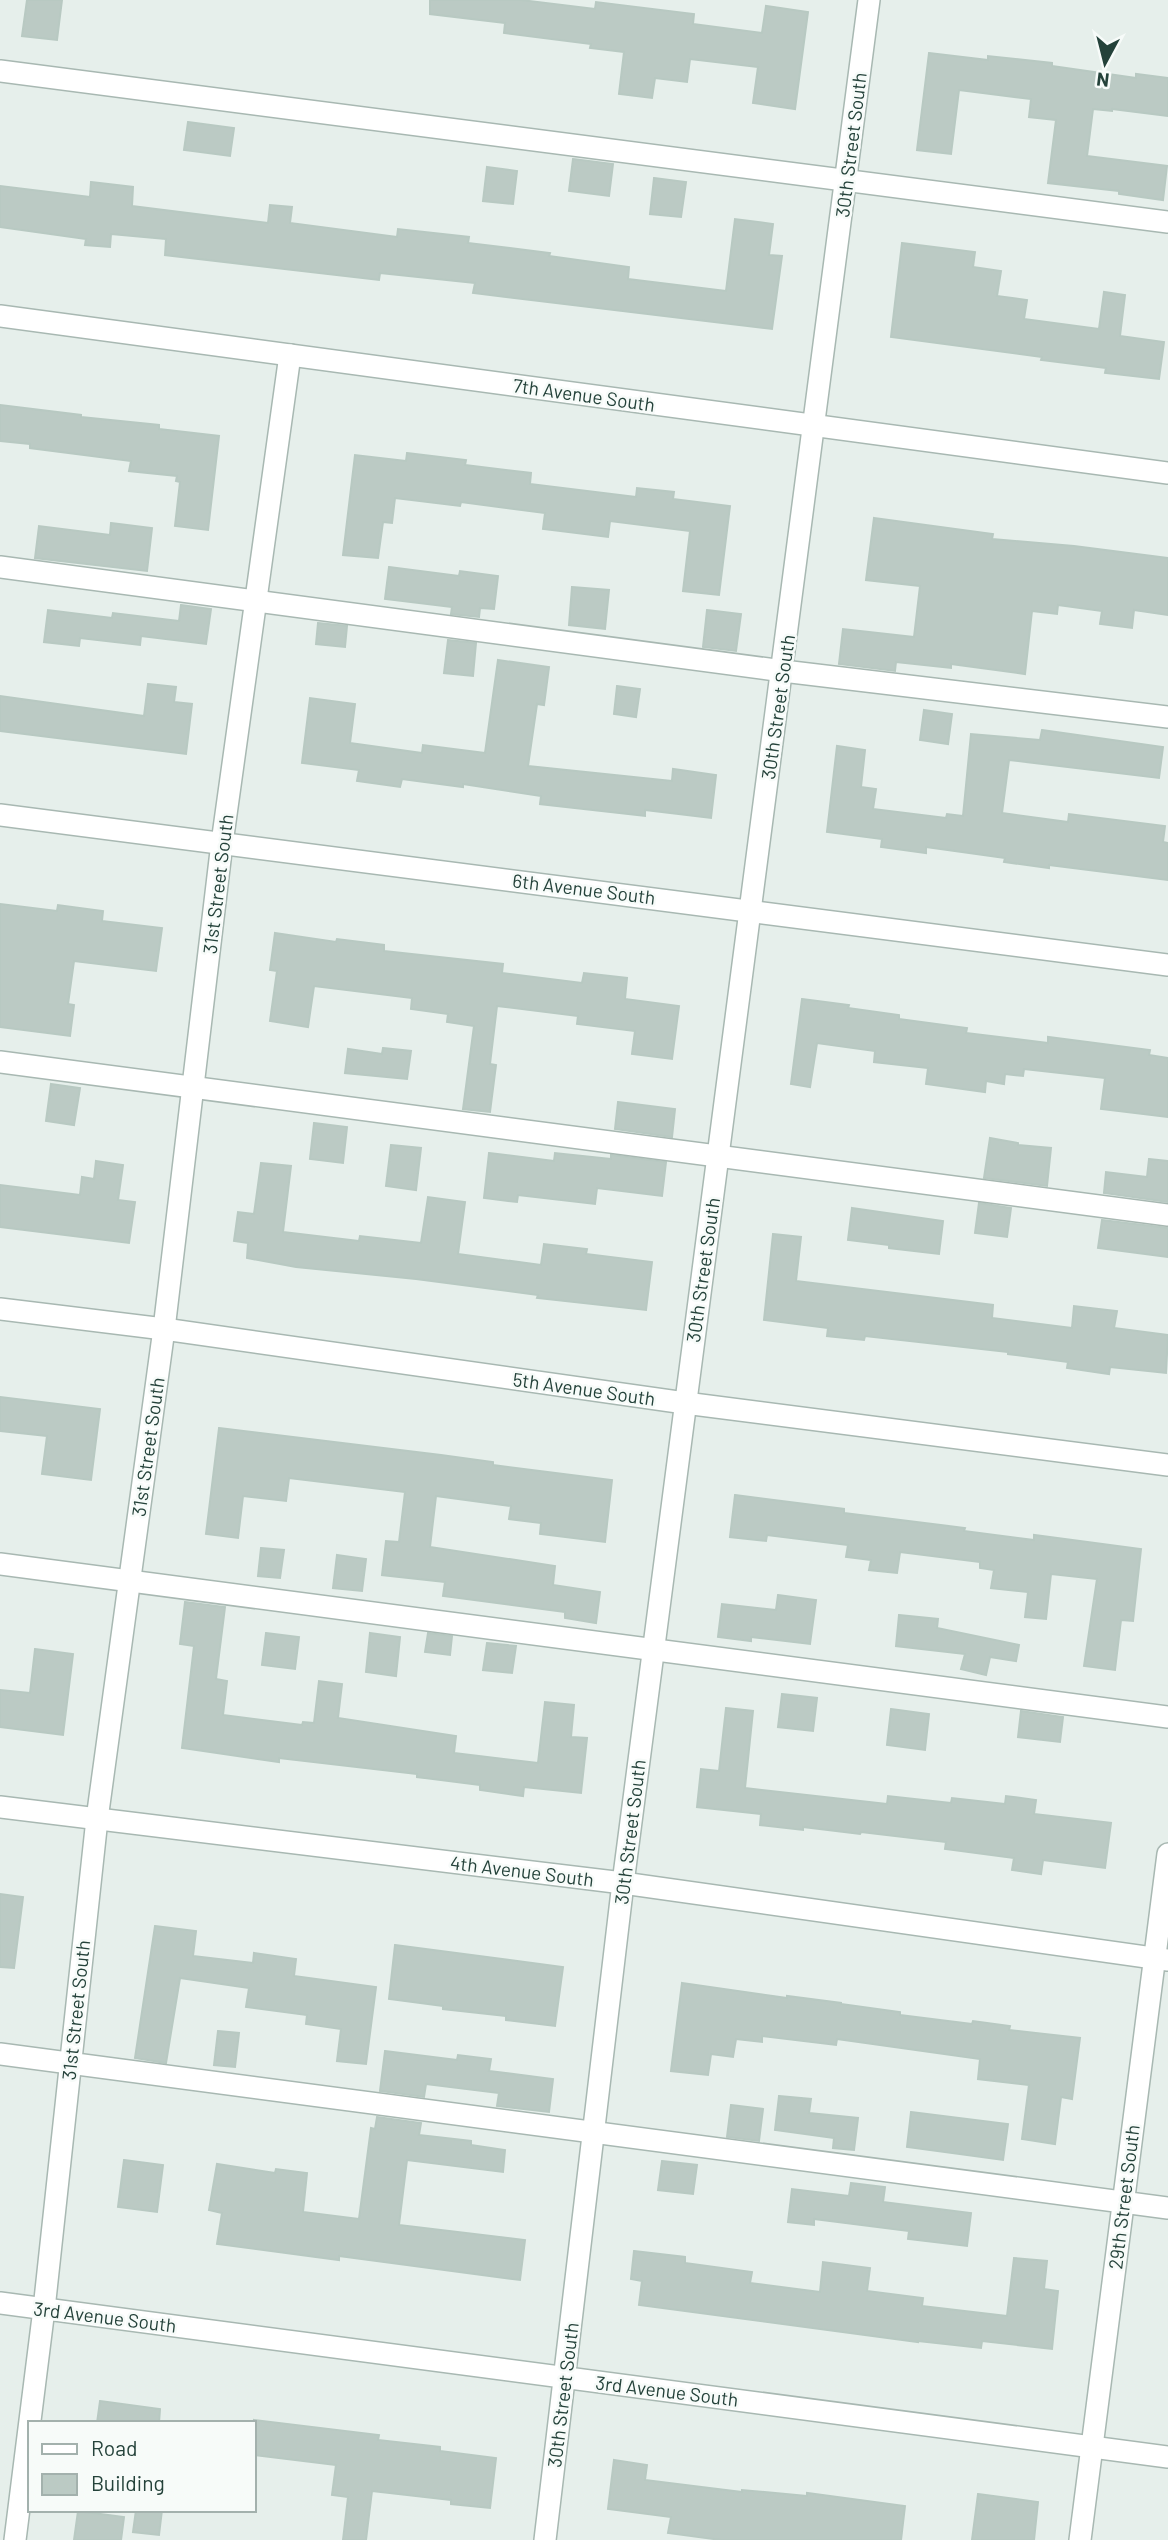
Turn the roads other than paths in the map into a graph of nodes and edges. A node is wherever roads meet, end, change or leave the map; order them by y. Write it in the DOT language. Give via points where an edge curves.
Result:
graph roads {
  1 [pos="869,0"];
  2 [pos="0,71"];
  3 [pos="846,180"];
  4 [pos="1168,222"];
  5 [pos="0,316"];
  6 [pos="290,355"];
  7 [pos="815,426"];
  8 [pos="1168,473"];
  9 [pos="0,567"];
  10 [pos="256,602"];
  11 [pos="783,671"];
  12 [pos="1168,717"];
  13 [pos="0,815"];
  14 [pos="222,843"];
  15 [pos="751,910"];
  16 [pos="1168,965"];
  17 [pos="0,1062"];
  18 [pos="193,1088"];
  19 [pos="718,1156"];
  20 [pos="1168,1215"];
  21 [pos="0,1309"];
  22 [pos="164,1329"];
  23 [pos="685,1403"];
  24 [pos="1168,1465"];
  25 [pos="0,1564"];
  26 [pos="130,1580"];
  27 [pos="654,1649"];
  28 [pos="1168,1717"];
  29 [pos="0,1807"];
  30 [pos="97,1819"];
  31 [pos="1168,1854"];
  32 [pos="623,1883"];
  33 [pos="1161,1959"];
  34 [pos="0,2054"];
  35 [pos="71,2064"];
  36 [pos="594,2134"];
  37 [pos="1123,2203"];
  38 [pos="1168,2208"];
  39 [pos="0,2303"];
  40 [pos="44,2309"];
  41 [pos="565,2377"];
  42 [pos="30,2421"];
  43 [pos="28,2436"];
  44 [pos="1092,2446"];
  45 [pos="1168,2457"];
  46 [pos="15,2540"];
  47 [pos="545,2540"];
  48 [pos="1080,2540"];
  1 -- 3 [label="street, 30th Street South"];
  2 -- 3 [label="street"];
  3 -- 4 [label="street"];
  3 -- 7 [label="street, 30th Street South"];
  5 -- 6 [label="street, 7th Avenue South"];
  6 -- 7 [label="street, 7th Avenue South"];
  6 -- 10 [label="street, 31st Street South"];
  7 -- 8 [label="street, 7th Avenue South"];
  7 -- 11 [label="street, 30th Street South"];
  9 -- 10 [label="street"];
  10 -- 11 [label="street"];
  10 -- 14 [label="street, 31st Street South"];
  11 -- 12 [label="street"];
  11 -- 15 [label="street, 30th Street South"];
  13 -- 14 [label="street, 6th Avenue South"];
  14 -- 15 [label="street, 6th Avenue South"];
  14 -- 18 [label="street, 31st Street South"];
  15 -- 16 [label="street, 6th Avenue South"];
  15 -- 19 [label="street, 30th Street South"];
  17 -- 18 [label="street"];
  18 -- 19 [label="street"];
  18 -- 22 [label="street, 31st Street South"];
  19 -- 20 [label="street"];
  19 -- 23 [label="street, 30th Street South"];
  21 -- 22 [label="street, 5th Avenue South"];
  22 -- 23 [label="street, 5th Avenue South"];
  22 -- 26 [label="street, 31st Street South"];
  23 -- 24 [label="street, 5th Avenue South"];
  23 -- 27 [label="street, 30th Street South"];
  25 -- 26 [label="street"];
  26 -- 27 [label="street"];
  26 -- 30 [label="street, 31st Street South"];
  27 -- 28 [label="street"];
  27 -- 32 [label="street, 30th Street South"];
  29 -- 30 [label="street, 4th Avenue South"];
  30 -- 32 [label="street, 4th Avenue South"];
  30 -- 35 [label="street, 31st Street South"];
  31 -- 33 [label="street, 29th Street South"];
  32 -- 33 [label="street, 4th Avenue South"];
  32 -- 36 [label="street, 30th Street South"];
  33 -- 37 [label="street, 29th Street South"];
  34 -- 35 [label="street"];
  35 -- 36 [label="street"];
  35 -- 40 [label="street, 31st Street South"];
  36 -- 37 [label="street"];
  36 -- 41 [label="street, 30th Street South"];
  37 -- 38 [label="street"];
  37 -- 44 [label="street, 29th Street South"];
  39 -- 40 [label="street, 3rd Avenue South"];
  40 -- 41 [label="street, 3rd Avenue South"];
  40 -- 42 [label="street, 31st Street South"];
  41 -- 44 [label="street, 3rd Avenue South"];
  41 -- 47 [label="street, 30th Street South"];
  43 -- 46 [label="street, 31st Street South"];
  44 -- 45 [label="street, 3rd Avenue South"];
  44 -- 48 [label="street, 29th Street South"];
}
